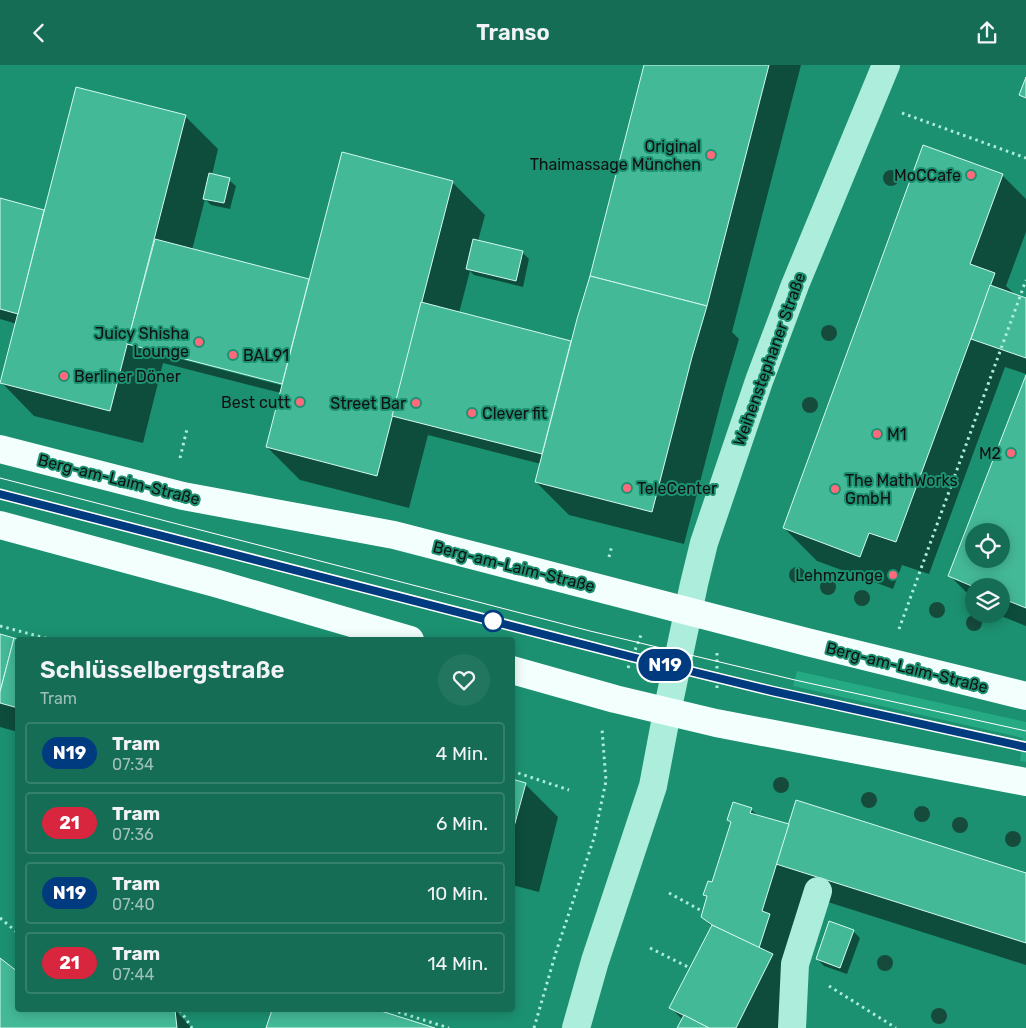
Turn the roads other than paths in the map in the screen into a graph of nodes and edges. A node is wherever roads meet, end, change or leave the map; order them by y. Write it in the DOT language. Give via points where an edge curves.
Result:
graph roads {
  1 [pos="886,65"];
  2 [pos="0,449"];
  3 [pos="0,525"];
  4 [pos="688,611"];
  5 [pos="400,637"];
  6 [pos="515,671"];
  7 [pos="1026,696"];
  8 [pos="666,712"];
  9 [pos="1026,782"];
  10 [pos="818,891"];
  11 [pos="576,1028"];
  12 [pos="792,1028"];
  1 -- 4 [label="street, Weihenstephaner Straße" via="759,381 704,543"];
  2 -- 4 [label="main road, Berg-am-Laim-Straße" via="183,496 394,535"];
  3 -- 5 [label="main road"];
  4 -- 7 [label="main road, Berg-am-Laim-Straße"];
  4 -- 8 [label="street, Weihenstephaner Straße"];
  6 -- 8 [label="main road"];
  8 -- 9 [label="main road"];
  8 -- 11 [label="street, Weihenstephaner Straße" via="653,787"];
  10 -- 12 [label="street" via="795,964"];
}
